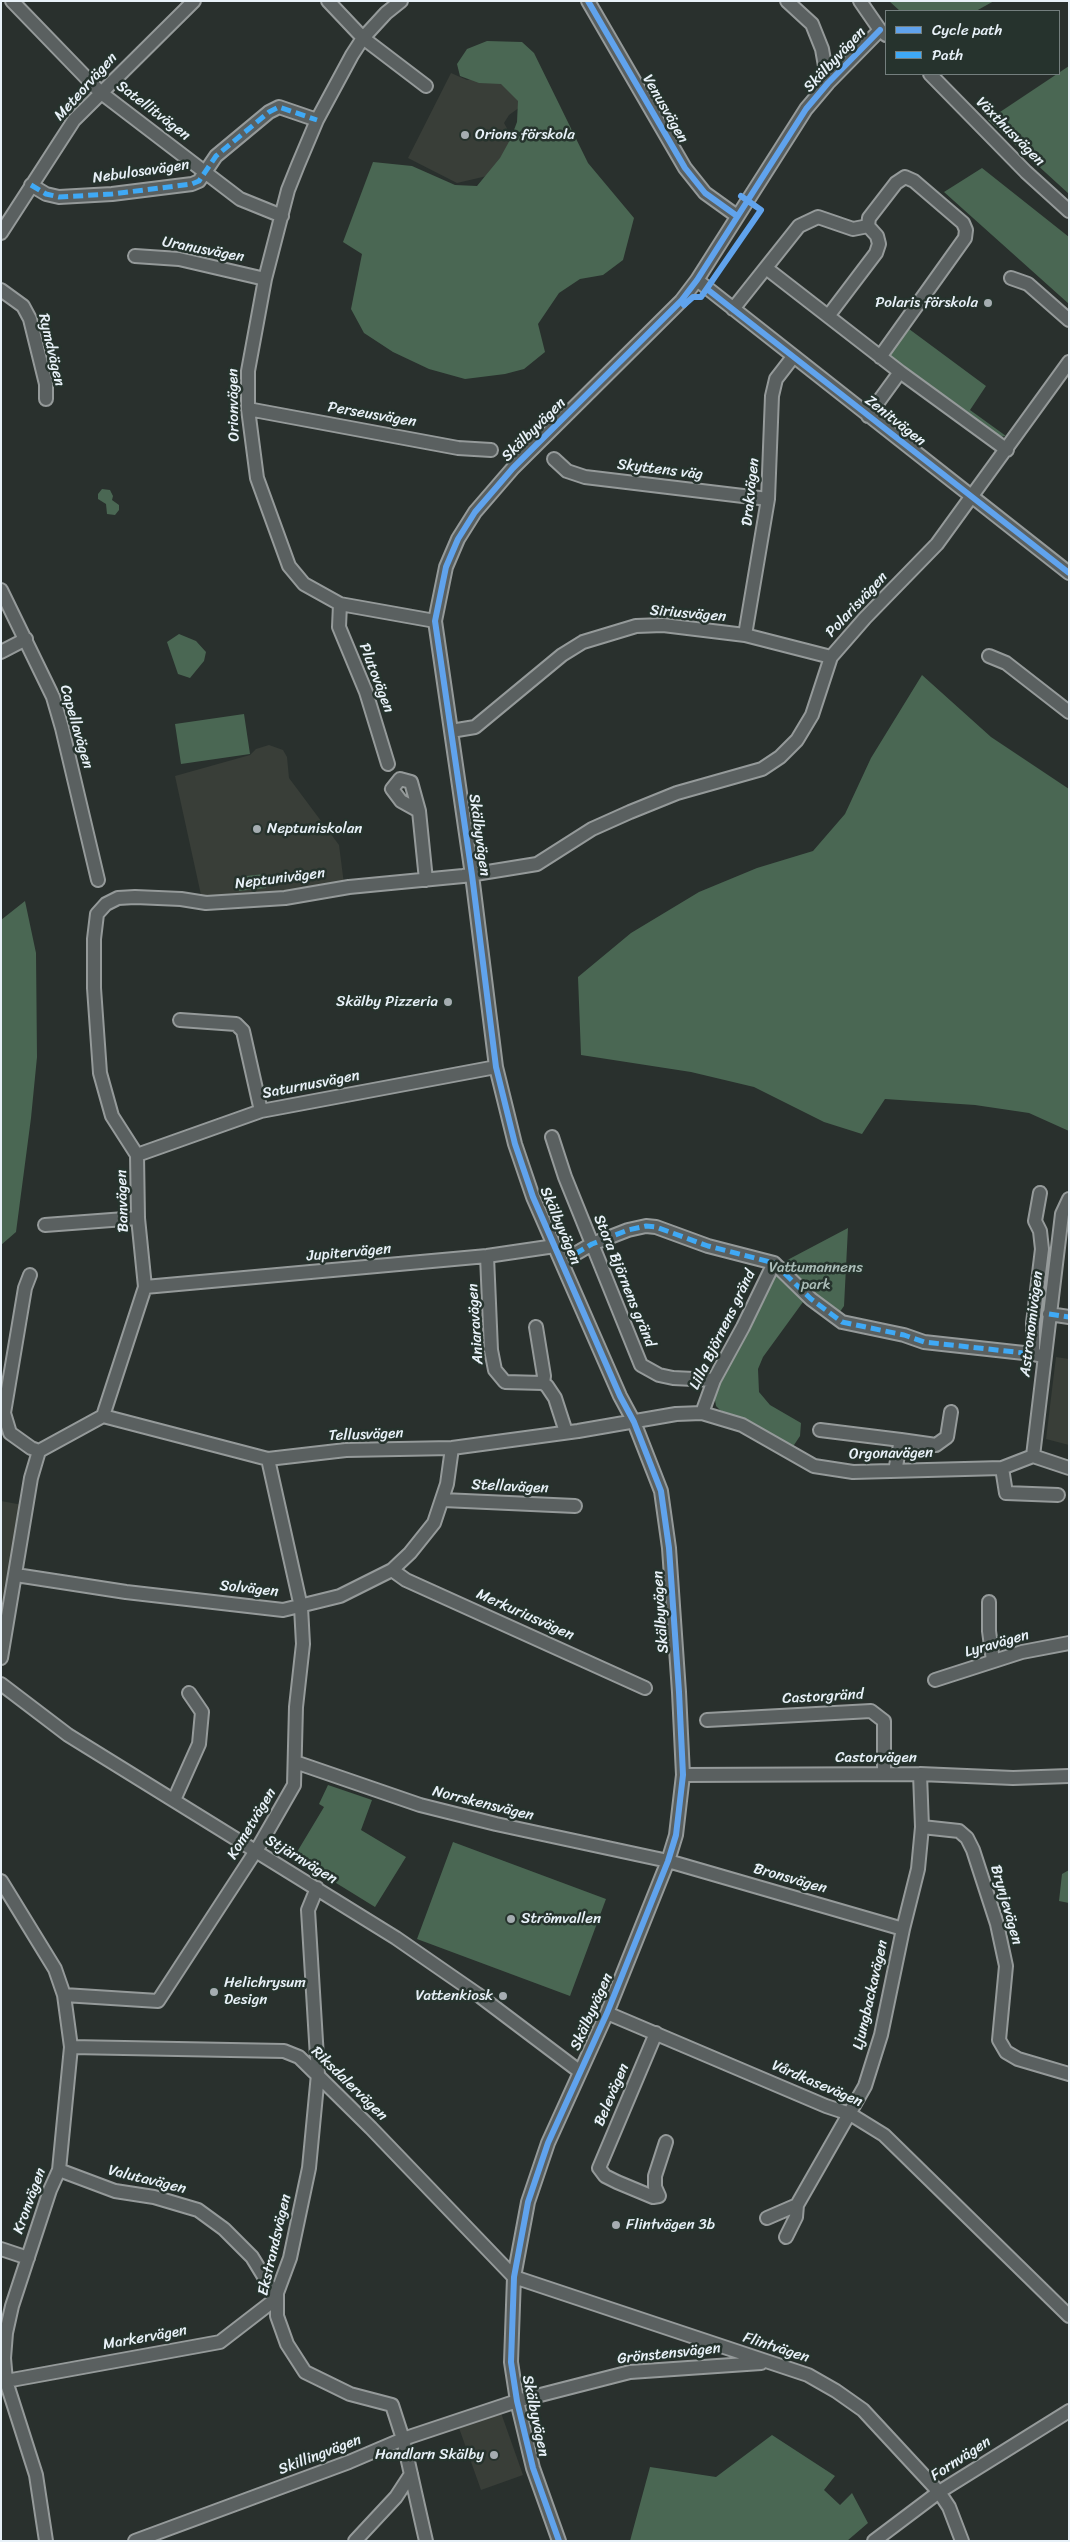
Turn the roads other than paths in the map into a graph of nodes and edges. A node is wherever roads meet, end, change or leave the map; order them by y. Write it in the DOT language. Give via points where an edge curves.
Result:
graph roads {
  1 [pos="194,1"];
  2 [pos="328,1"];
  3 [pos="401,1"];
  4 [pos="588,1"];
  5 [pos="787,1"];
  6 [pos="860,1"];
  7 [pos="13,2"];
  8 [pos="883,32"];
  9 [pos="363,38"];
  10 [pos="931,75"];
  11 [pos="828,82"];
  12 [pos="426,86"];
  13 [pos="100,92"];
  14 [pos="317,120"];
  15 [pos="206,172"];
  16 [pos="31,185"];
  17 [pos="1069,211"];
  18 [pos="282,216"];
  19 [pos="737,216"];
  20 [pos="868,226"];
  21 [pos="1,233"];
  22 [pos="135,256"];
  23 [pos="766,268"];
  24 [pos="265,278"];
  25 [pos="1011,278"];
  26 [pos="697,280"];
  27 [pos="1,290"];
  28 [pos="733,309"];
  29 [pos="829,315"];
  30 [pos="1069,320"];
  31 [pos="793,357"];
  32 [pos="880,357"];
  33 [pos="1069,362"];
  34 [pos="900,372"];
  35 [pos="46,399"];
  36 [pos="248,409"];
  37 [pos="868,416"];
  38 [pos="491,450"];
  39 [pos="1007,450"];
  40 [pos="554,459"];
  41 [pos="971,497"];
  42 [pos="768,499"];
  43 [pos="1069,573"];
  44 [pos="1,590"];
  45 [pos="340,604"];
  46 [pos="435,621"];
  47 [pos="745,635"];
  48 [pos="26,639"];
  49 [pos="1,652"];
  50 [pos="989,656"];
  51 [pos="831,657"];
  52 [pos="1069,712"];
  53 [pos="451,731"];
  54 [pos="388,764"];
  55 [pos="419,811"];
  56 [pos="472,875"];
  57 [pos="98,880"];
  58 [pos="426,880"];
  59 [pos="97,914"];
  60 [pos="180,1020"];
  61 [pos="496,1067"];
  62 [pos="262,1110"];
  63 [pos="552,1137"];
  64 [pos="137,1155"];
  65 [pos="1040,1193"];
  66 [pos="1069,1199"];
  67 [pos="138,1218"];
  68 [pos="45,1225"];
  69 [pos="592,1244"];
  70 [pos="555,1246"];
  71 [pos="575,1254"];
  72 [pos="488,1256"];
  73 [pos="774,1263"];
  74 [pos="30,1275"];
  75 [pos="145,1287"];
  76 [pos="1049,1314"];
  77 [pos="1069,1317"];
  78 [pos="536,1327"];
  79 [pos="1039,1355"];
  80 [pos="714,1380"];
  81 [pos="543,1383"];
  82 [pos="951,1412"];
  83 [pos="702,1413"];
  84 [pos="103,1416"];
  85 [pos="634,1422"];
  86 [pos="820,1430"];
  87 [pos="566,1432"];
  88 [pos="901,1440"];
  89 [pos="452,1448"];
  90 [pos="39,1450"];
  91 [pos="1033,1456"];
  92 [pos="268,1459"];
  93 [pos="1002,1468"];
  94 [pos="1069,1468"];
  95 [pos="896,1471"];
  96 [pos="1058,1495"];
  97 [pos="443,1500"];
  98 [pos="575,1506"];
  99 [pos="392,1570"];
  100 [pos="16,1575"];
  101 [pos="989,1602"];
  102 [pos="301,1607"];
  103 [pos="1069,1643"];
  104 [pos="1,1658"];
  105 [pos="992,1661"];
  106 [pos="935,1680"];
  107 [pos="1,1684"];
  108 [pos="645,1688"];
  109 [pos="189,1693"];
  110 [pos="707,1720"];
  111 [pos="295,1762"];
  112 [pos="884,1774"];
  113 [pos="920,1774"];
  114 [pos="684,1775"];
  115 [pos="1069,1776"];
  116 [pos="174,1800"];
  117 [pos="922,1827"];
  118 [pos="255,1851"];
  119 [pos="668,1860"];
  120 [pos="1,1881"];
  121 [pos="317,1888"];
  122 [pos="903,1929"];
  123 [pos="64,1995"];
  124 [pos="607,2013"];
  125 [pos="656,2034"];
  126 [pos="71,2048"];
  127 [pos="580,2071"];
  128 [pos="318,2074"];
  129 [pos="1069,2074"];
  130 [pos="850,2114"];
  131 [pos="666,2142"];
  132 [pos="60,2170"];
  133 [pos="793,2203"];
  134 [pos="767,2218"];
  135 [pos="786,2237"];
  136 [pos="1,2249"];
  137 [pos="28,2258"];
  138 [pos="514,2277"];
  139 [pos="277,2298"];
  140 [pos="1069,2316"];
  141 [pos="767,2363"];
  142 [pos="6,2381"];
  143 [pos="517,2401"];
  144 [pos="1069,2411"];
  145 [pos="403,2439"];
  146 [pos="411,2474"];
  147 [pos="939,2492"];
  148 [pos="46,2541"];
  149 [pos="135,2541"];
  150 [pos="355,2541"];
  151 [pos="426,2541"];
  152 [pos="559,2541"];
  153 [pos="874,2541"];
  154 [pos="962,2541"];
  1 -- 13 [label="street, Meteorvägen"];
  2 -- 9 [label="street"];
  3 -- 9 [label="street, Orionvägen"];
  4 -- 19 [label="street, Venusvägen" via="685,168 705,193"];
  5 -- 11 [label="street" via="812,24 822,49"];
  6 -- 8 [label="street"];
  7 -- 13 [label="street, Satellitvägen"];
  8 -- 11 [label="street, Skälbyvägen"];
  9 -- 12 [label="street"];
  9 -- 14 [label="street, Orionvägen"];
  10 -- 17 [label="street, Växthusvägen"];
  11 -- 19 [label="street, Skälbyvägen" via="806,109"];
  13 -- 15 [label="street, Satellitvägen"];
  13 -- 16 [label="street, Meteorvägen" via="74,120"];
  14 -- 15 [label="street, Nebulosavägen" via="279,107 216,156"];
  14 -- 18 [label="street, Orionvägen" via="288,190"];
  15 -- 16 [label="street, Nebulosavägen" via="192,184 112,194 59,196 46,194"];
  15 -- 18 [label="street, Satellitvägen" via="240,199"];
  16 -- 21 [label="street, Meteorvägen"];
  18 -- 24 [label="street, Orionvägen"];
  19 -- 26 [label="street, Skälbyvägen"];
  20 -- 23 [label="street" via="853,229 818,217 799,226"];
  20 -- 29 [label="street" via="877,236 876,253"];
  20 -- 32 [label="street" via="869,218 905,176 938,200 963,223 966,230 965,238"];
  22 -- 24 [label="street, Uranusvägen" via="179,259"];
  23 -- 28 [label="street"];
  23 -- 29 [label="street"];
  24 -- 36 [label="street, Orionvägen" via="248,371"];
  25 -- 30 [label="street" via="1028,284"];
  26 -- 28 [label="street, Zenitvägen"];
  26 -- 46 [label="street, Skälbyvägen" via="681,301 514,468 475,512 446,567"];
  27 -- 35 [label="street, Rymdvägen" via="23,306 30,319 46,384"];
  28 -- 31 [label="street, Zenitvägen"];
  29 -- 32 [label="street"];
  31 -- 37 [label="street, Zenitvägen"];
  31 -- 42 [label="street, Drakvägen" via="776,379 772,396"];
  32 -- 34 [label="street"];
  33 -- 39 [label="street, Polarisvägen"];
  34 -- 37 [label="street"];
  34 -- 39 [label="street"];
  36 -- 38 [label="street, Perseusvägen" via="458,448"];
  36 -- 45 [label="street, Orionvägen" via="257,478 289,566 304,584"];
  37 -- 41 [label="street, Zenitvägen"];
  39 -- 41 [label="street, Polarisvägen"];
  40 -- 42 [label="street, Skyttens väg" via="567,471 585,477"];
  41 -- 43 [label="street, Zenitvägen"];
  41 -- 51 [label="street, Polarisvägen" via="937,544"];
  42 -- 47 [label="street, Drakvägen"];
  44 -- 48 [label="street, Capellavägen"];
  45 -- 46 [label="street, Orionvägen"];
  45 -- 54 [label="street, Plutovägen" via="339,627 366,692"];
  46 -- 53 [label="street, Skälbyvägen"];
  47 -- 51 [label="street, Siriusvägen"];
  47 -- 53 [label="street, Siriusvägen" via="663,625 636,626 610,633 583,642 562,655 475,727"];
  48 -- 49 [label="street"];
  48 -- 57 [label="street, Capellavägen" via="53,697"];
  50 -- 52 [label="street" via="1006,663"];
  51 -- 56 [label="street, Polarisvägen" via="812,715 797,740 762,769 677,793 638,809 592,829 537,864"];
  53 -- 56 [label="street, Skälbyvägen"];
  55 -- 58 [label="street"];
  56 -- 58 [label="street, Neptunivägen"];
  56 -- 61 [label="street, Skälbyvägen"];
  58 -- 59 [label="street, Neptunivägen" via="349,887 285,898 206,903 182,899 118,898"];
  59 -- 64 [label="street, Banvägen" via="94,988 100,1073 112,1116"];
  60 -- 62 [label="street" via="236,1024 243,1031"];
  61 -- 62 [label="street, Saturnusvägen"];
  61 -- 70 [label="street, Skälbyvägen" via="515,1144 533,1197"];
  62 -- 64 [label="street, Saturnusvägen"];
  63 -- 69 [label="street, Stora Björnens gränd"];
  64 -- 67 [label="street, Banvägen"];
  65 -- 79 [label="street" via="1036,1221 1042,1249 1033,1323"];
  66 -- 76 [label="street, Astronomivägen" via="1062,1214"];
  67 -- 68 [label="street"];
  67 -- 75 [label="street, Banvägen"];
  69 -- 71 [label="street"];
  69 -- 73 [label="street" via="646,1226"];
  69 -- 80 [label="street, Stora Björnens gränd" via="641,1365 673,1378"];
  70 -- 72 [label="street, Jupitervägen"];
  70 -- 85 [label="street, Skälbyvägen"];
  72 -- 75 [label="street, Jupitervägen"];
  72 -- 81 [label="street, Aniaravägen" via="491,1350 495,1370 505,1382"];
  73 -- 79 [label="street" via="811,1299 842,1322 924,1342"];
  73 -- 80 [label="street, Lilla Björnens gränd"];
  74 -- 90 [label="street" via="25,1288 4,1413 10,1433"];
  75 -- 84 [label="street, Banvägen"];
  76 -- 77 [label="street"];
  76 -- 79 [label="street, Astronomivägen"];
  78 -- 81 [label="street"];
  79 -- 91 [label="street, Astronomivägen"];
  80 -- 83 [label="street, Lilla Björnens gränd"];
  81 -- 87 [label="street" via="552,1391"];
  82 -- 88 [label="street" via="947,1436 936,1445"];
  83 -- 85 [label="street, Orgonavägen"];
  83 -- 95 [label="street, Orgonavägen" via="742,1425 814,1466 853,1472"];
  84 -- 90 [label="street"];
  84 -- 92 [label="street, Tellusvägen"];
  85 -- 87 [label="street, Tellusvägen"];
  85 -- 114 [label="street, Skälbyvägen" via="661,1491 669,1548"];
  86 -- 88 [label="street"];
  87 -- 89 [label="street, Tellusvägen"];
  88 -- 95 [label="street"];
  89 -- 92 [label="street, Tellusvägen" via="346,1450"];
  89 -- 97 [label="street, Solvägen"];
  90 -- 100 [label="street" via="31,1478"];
  91 -- 93 [label="street, Orgonavägen"];
  91 -- 94 [label="street"];
  92 -- 102 [label="street, Kometvägen"];
  93 -- 95 [label="street, Orgonavägen"];
  93 -- 96 [label="street" via="1006,1493"];
  97 -- 98 [label="street, Stellavägen"];
  97 -- 99 [label="street, Solvägen" via="434,1523"];
  99 -- 102 [label="street, Solvägen" via="340,1596"];
  99 -- 108 [label="street, Merkuriusvägen" via="406,1580"];
  100 -- 102 [label="street, Solvägen" via="126,1592 283,1610"];
  100 -- 104 [label="street"];
  101 -- 105 [label="street"];
  102 -- 111 [label="street, Kometvägen" via="303,1644 296,1706"];
  103 -- 105 [label="street, Lyravägen"];
  105 -- 106 [label="street, Lyravägen"];
  107 -- 116 [label="street, Stjärnvägen" via="68,1735"];
  109 -- 116 [label="street" via="202,1712 200,1744"];
  110 -- 112 [label="street, Castorgränd" via="871,1710 884,1721"];
  111 -- 118 [label="street, Kometvägen" via="294,1784"];
  111 -- 119 [label="street, Norrskensvägen" via="420,1805"];
  112 -- 113 [label="street, Castorvägen"];
  112 -- 114 [label="street, Castorvägen"];
  113 -- 115 [label="street, Castorvägen" via="1013,1778"];
  113 -- 117 [label="street, Ljungbackavägen"];
  114 -- 119 [label="street, Skälbyvägen" via="676,1835"];
  116 -- 118 [label="street, Stjärnvägen"];
  117 -- 122 [label="street, Ljungbackavägen" via="918,1869"];
  117 -- 129 [label="street, Brynjevägen" via="959,1831 973,1850 1006,1966 999,2040 1006,2052 1018,2059"];
  118 -- 121 [label="street, Stjärnvägen"];
  118 -- 123 [label="street, Kometvägen" via="158,2001"];
  119 -- 122 [label="street, Bronsvägen"];
  119 -- 124 [label="street, Skälbyvägen"];
  120 -- 123 [label="street, Kronvägen" via="56,1970"];
  121 -- 127 [label="street, Stjärnvägen" via="477,1994"];
  121 -- 128 [label="street, Ekstrandsvägen" via="308,1910"];
  122 -- 130 [label="street, Ljungbackavägen" via="881,2035 864,2086"];
  123 -- 126 [label="street, Kronvägen"];
  124 -- 125 [label="street, Vårdkasevägen"];
  124 -- 127 [label="street, Skälbyvägen"];
  125 -- 130 [label="street, Vårdkasevägen"];
  125 -- 131 [label="street, Belevägen" via="599,2168 605,2176 617,2182 653,2197 660,2196 655,2187 656,2176"];
  126 -- 128 [label="street, Riksdalervägen" via="284,2050"];
  126 -- 132 [label="street, Kronvägen"];
  127 -- 138 [label="street, Skälbyvägen" via="548,2143 528,2202"];
  128 -- 138 [label="street, Riksdalervägen"];
  128 -- 139 [label="street, Ekstrandsvägen" via="309,2168 290,2258"];
  130 -- 133 [label="street, Ljungbackavägen"];
  130 -- 140 [label="street, Vårdkasevägen" via="884,2135"];
  132 -- 137 [label="street, Kronvägen" via="50,2190"];
  132 -- 139 [label="street, Valutavägen" via="116,2191 154,2197 198,2210 224,2229 252,2257"];
  133 -- 134 [label="street"];
  133 -- 135 [label="street, Ljungbackavägen" via="796,2217"];
  136 -- 137 [label="street"];
  137 -- 142 [label="street, Kronvägen" via="6,2333"];
  138 -- 141 [label="street, Flintvägen"];
  138 -- 143 [label="street, Skälbyvägen" via="511,2362"];
  139 -- 142 [label="street, Markervägen" via="220,2342"];
  139 -- 145 [label="street, Ekstrandsvägen" via="277,2316 287,2344 305,2372 350,2394 392,2405"];
  141 -- 143 [label="street, Grönstensvägen" via="630,2372"];
  141 -- 147 [label="street, Flintvägen" via="808,2375 864,2410"];
  142 -- 148 [label="street, Kronvägen" via="36,2475"];
  143 -- 145 [label="street, Skillingvägen"];
  143 -- 152 [label="street, Skälbyvägen" via="533,2468"];
  144 -- 147 [label="street, Fornvägen"];
  145 -- 146 [label="street, Ekstrandsvägen"];
  145 -- 149 [label="street, Skillingvägen"];
  146 -- 150 [label="street" via="396,2497"];
  146 -- 151 [label="street, Ekstrandsvägen"];
  147 -- 153 [label="street, Fornvägen"];
  147 -- 154 [label="street, Flintvägen" via="949,2507"];
}
